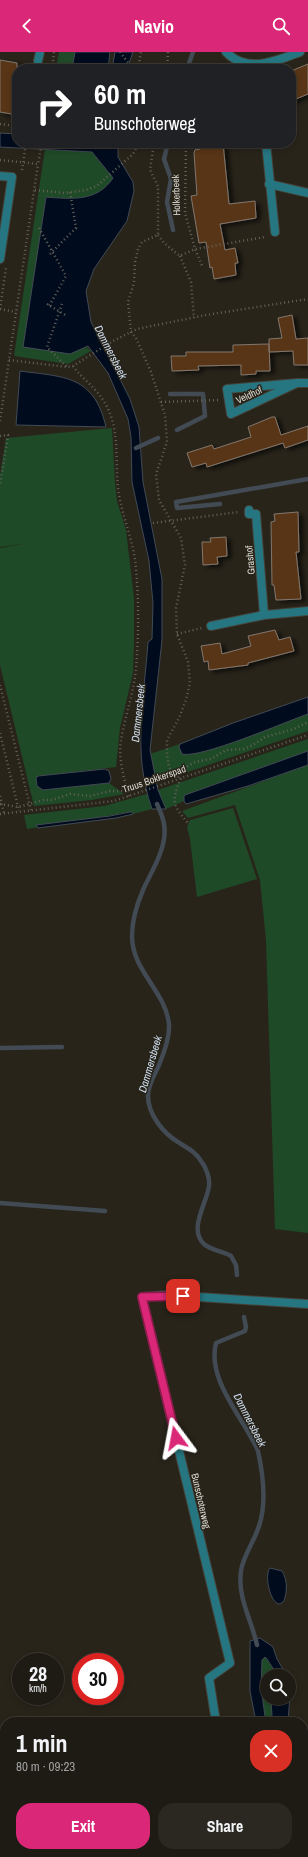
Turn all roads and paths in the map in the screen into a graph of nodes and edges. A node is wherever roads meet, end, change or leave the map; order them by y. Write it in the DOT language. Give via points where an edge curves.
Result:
graph roads {
  1 [pos="40,52"];
  2 [pos="54,52"];
  3 [pos="120,52"];
  4 [pos="141,52"];
  5 [pos="168,52"];
  6 [pos="226,52"];
  7 [pos="300,52"];
  8 [pos="38,61"];
  9 [pos="53,64"];
  10 [pos="129,64"];
  11 [pos="139,64"];
  12 [pos="167,64"];
  13 [pos="248,64"];
  14 [pos="270,64"];
  15 [pos="0,124"];
  16 [pos="12,125"];
  17 [pos="25,148"];
  18 [pos="41,148"];
  19 [pos="136,148"];
  20 [pos="153,148"];
  21 [pos="186,148"];
  22 [pos="266,148"];
  23 [pos="24,152"];
  24 [pos="0,160"];
  25 [pos="38,164"];
  26 [pos="0,176"];
  27 [pos="269,184"];
  28 [pos="34,190"];
  29 [pos="70,192"];
  30 [pos="308,192"];
  31 [pos="39,228"];
  32 [pos="275,232"];
  33 [pos="158,235"];
  34 [pos="195,249"];
  35 [pos="51,253"];
  36 [pos="180,256"];
  37 [pos="0,259"];
  38 [pos="203,268"];
  39 [pos="308,299"];
  40 [pos="62,304"];
  41 [pos="0,309"];
  42 [pos="59,311"];
  43 [pos="16,312"];
  44 [pos="67,316"];
  45 [pos="194,318"];
  46 [pos="131,332"];
  47 [pos="9,360"];
  48 [pos="73,366"];
  49 [pos="67,367"];
  50 [pos="297,383"];
  51 [pos="308,383"];
  52 [pos="210,400"];
  53 [pos="161,402"];
  54 [pos="0,421"];
  55 [pos="0,436"];
  56 [pos="0,486"];
  57 [pos="249,510"];
  58 [pos="171,521"];
  59 [pos="153,523"];
  60 [pos="308,611"];
  61 [pos="264,615"];
  62 [pos="211,626"];
  63 [pos="177,634"];
  64 [pos="0,685"];
  65 [pos="308,722"];
  66 [pos="0,733"];
  67 [pos="308,735"];
  68 [pos="173,774"];
  69 [pos="181,778"];
  70 [pos="127,791"];
  71 [pos="0,796"];
  72 [pos="128,797"];
  73 [pos="1,804"];
  74 [pos="29,804"];
  75 [pos="18,807"];
  76 [pos="30,810"];
  77 [pos="19,811"];
  78 [pos="4,813"];
  79 [pos="0,814"];
  80 [pos="188,823"];
  81 [pos="308,1304"];
  82 [pos="215,1717"];
  1 -- 8 [label="street"];
  2 -- 9 [label="path"];
  3 -- 10 [label="path"];
  4 -- 11 [label="path"];
  5 -- 12 [label="path"];
  6 -- 13 [label="street" via="231,58"];
  7 -- 14 [label="street"];
  15 -- 16 [label="path"];
  17 -- 23 [label="path"];
  18 -- 25 [label="path"];
  19 -- 29 [label="path" via="125,162 97,186"];
  20 -- 33 [label="path" via="150,170 158,186"];
  21 -- 34 [label="path, Holkerbeek" via="185,213"];
  22 -- 27 [label="street"];
  24 -- 25 [label="path"];
  25 -- 28 [label="path"];
  26 -- 37 [label="street" via="12,177"];
  27 -- 30 [label="street"];
  27 -- 32 [label="street"];
  28 -- 29 [label="path"];
  28 -- 43 [label="path"];
  29 -- 35 [label="path" via="76,228"];
  31 -- 35 [label="path"];
  32 -- 34 [label="path" via="267,236"];
  33 -- 36 [label="path"];
  33 -- 46 [label="path" via="142,242 138,249 134,283 128,302"];
  34 -- 36 [label="path"];
  34 -- 38 [label="path, Holkerbeek"];
  35 -- 42 [label="path" via="66,276 48,306"];
  36 -- 45 [label="path" via="191,282"];
  39 -- 45 [label="path"];
  40 -- 42 [label="path"];
  41 -- 43 [label="path"];
  42 -- 44 [label="path"];
  42 -- 49 [label="path" via="47,347"];
  43 -- 47 [label="path"];
  45 -- 46 [label="path"];
  46 -- 48 [label="path"];
  46 -- 53 [label="path" via="151,372"];
  47 -- 49 [label="path"];
  47 -- 54 [label="path"];
  48 -- 49 [label="path"];
  48 -- 70 [label="path" via="96,390 106,404 114,423 119,494 134,558 137,612 136,670 121,741 121,768"];
  50 -- 50 [label="street, Veldhof" via="227,389 231,414 264,399"];
  50 -- 51 [label="street, Veldhof"];
  52 -- 53 [label="path"];
  53 -- 58 [label="path" via="165,415 167,442 156,474 159,500"];
  55 -- 56 [label="path" via="8,435"];
  57 -- 58 [label="path"];
  57 -- 61 [label="street, Grashof" via="249,514 256,514"];
  58 -- 59 [label="path"];
  58 -- 63 [label="path" via="181,538 185,565 176,608"];
  60 -- 61 [label="street"];
  61 -- 62 [label="street"];
  62 -- 63 [label="path"];
  63 -- 68 [label="path" via="188,662 190,683 179,718 167,740 169,767"];
  64 -- 74 [label="path"];
  65 -- 68 [label="path" via="265,737 253,746 226,750 211,759 195,762"];
  66 -- 75 [label="path"];
  67 -- 69 [label="path, Truus Bokkerspad"];
  68 -- 69 [label="path"];
  69 -- 72 [label="path, Truus Bokkerspad"];
  69 -- 80 [label="path" via="174,797 176,808"];
  70 -- 72 [label="path"];
  70 -- 74 [label="path" via="110,791 90,796 70,794"];
  71 -- 73 [label="path"];
  72 -- 76 [label="path, Truus Bokkerspad" via="104,803"];
  73 -- 75 [label="path"];
  73 -- 78 [label="path"];
  74 -- 75 [label="path"];
  74 -- 76 [label="path"];
  75 -- 77 [label="path"];
  76 -- 77 [label="path, Truus Bokkerspad"];
  77 -- 78 [label="path, Truus Bokkerspad"];
  78 -- 79 [label="path, Truus Bokkerspad"];
  81 -- 82 [label="street, Bunschoterweg" via="168,1295 142,1297 230,1663 209,1678"];
}
